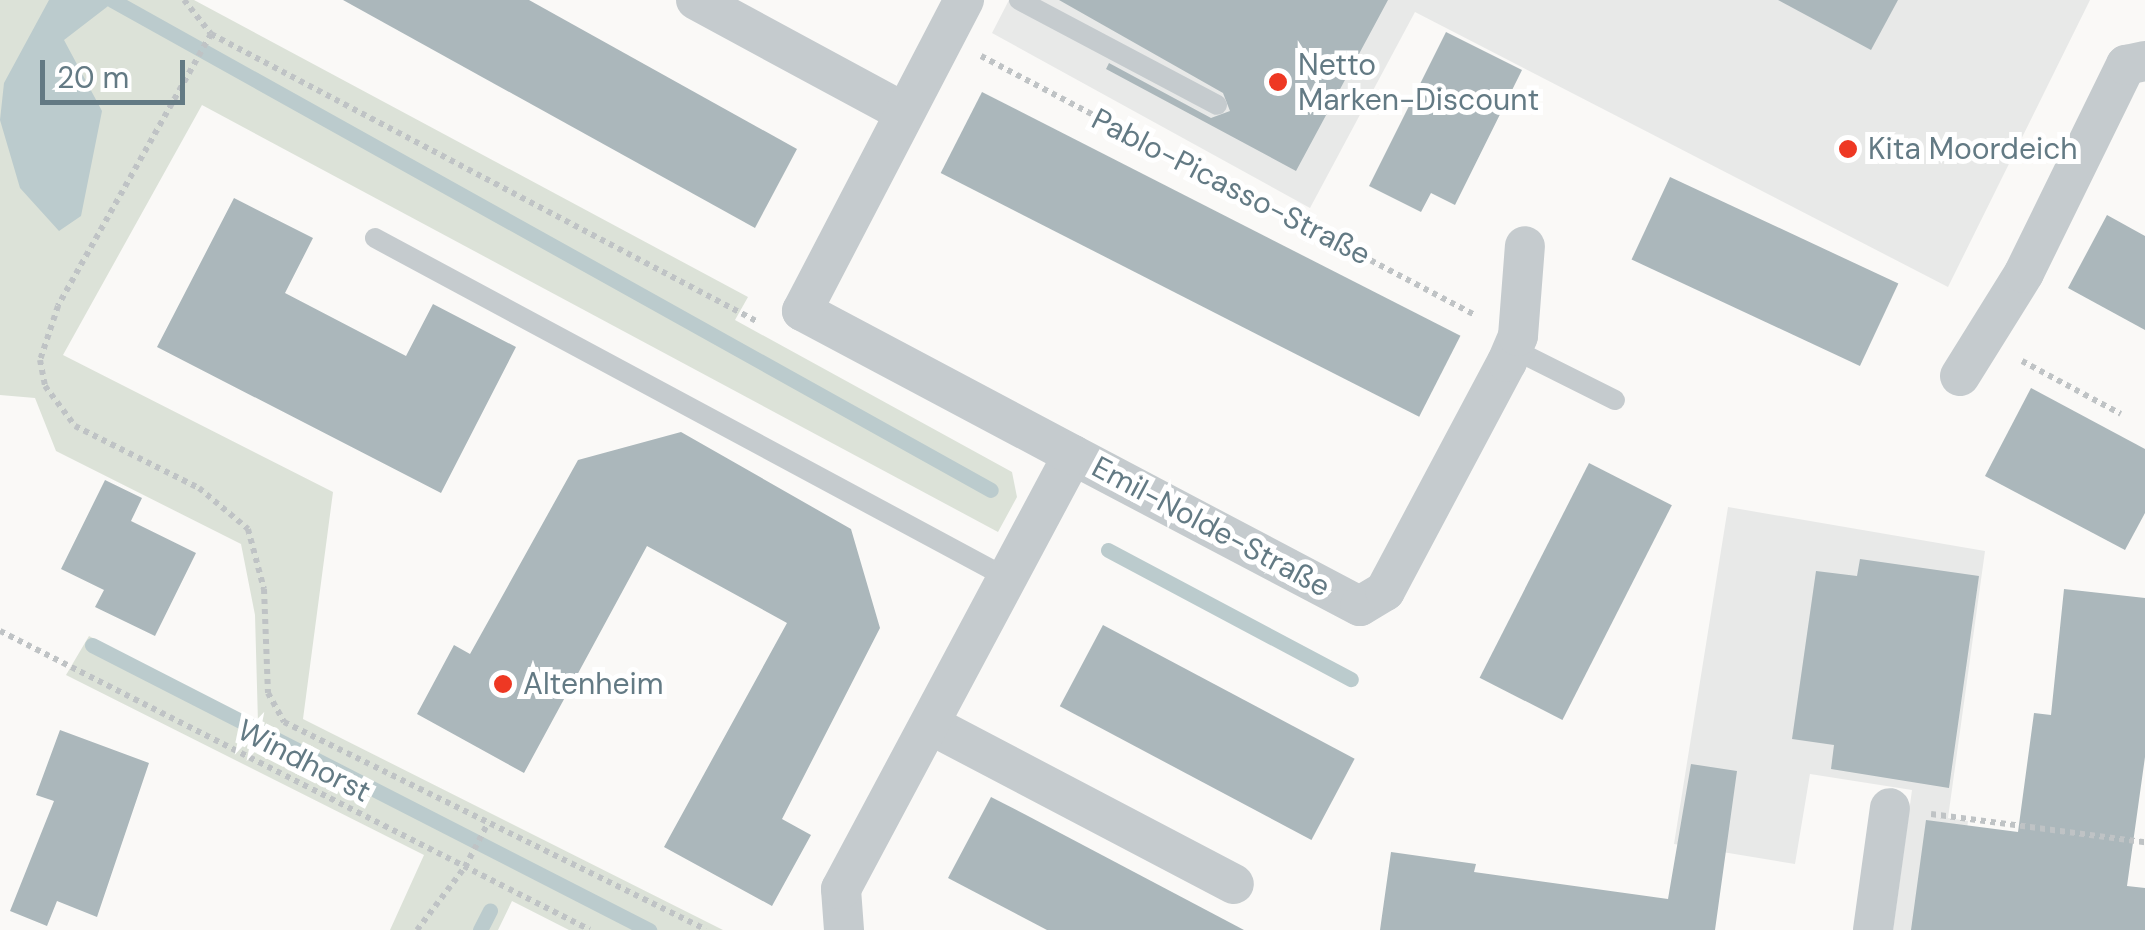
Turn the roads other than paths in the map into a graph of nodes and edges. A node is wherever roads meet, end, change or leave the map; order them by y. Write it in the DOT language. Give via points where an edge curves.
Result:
graph roads {
  1 [pos="696,0"];
  2 [pos="964,0"];
  3 [pos="1019,0"];
  4 [pos="2145,61"];
  5 [pos="1218,105"];
  6 [pos="903,112"];
  7 [pos="374,238"];
  8 [pos="1525,246"];
  9 [pos="1515,343"];
  10 [pos="1960,376"];
  11 [pos="1615,400"];
  12 [pos="1073,455"];
  13 [pos="1009,579"];
  14 [pos="931,725"];
  15 [pos="1890,808"];
  16 [pos="1234,884"];
  17 [pos="844,930"];
  18 [pos="1873,930"];
  1 -- 6 [label="street"];
  2 -- 6 [label="street"];
  3 -- 5 [label="lane"];
  4 -- 10 [label="street" via="2126,66 2024,273"];
  6 -- 12 [label="street" via="802,311"];
  7 -- 13 [label="lane"];
  8 -- 9 [label="street, Emil-Nolde-Straße"];
  9 -- 11 [label="lane"];
  9 -- 12 [label="street, Emil-Nolde-Straße" via="1385,591 1360,606"];
  12 -- 13 [label="street"];
  13 -- 14 [label="street"];
  14 -- 16 [label="street"];
  14 -- 17 [label="street" via="842,889"];
  15 -- 18 [label="street"];
}
